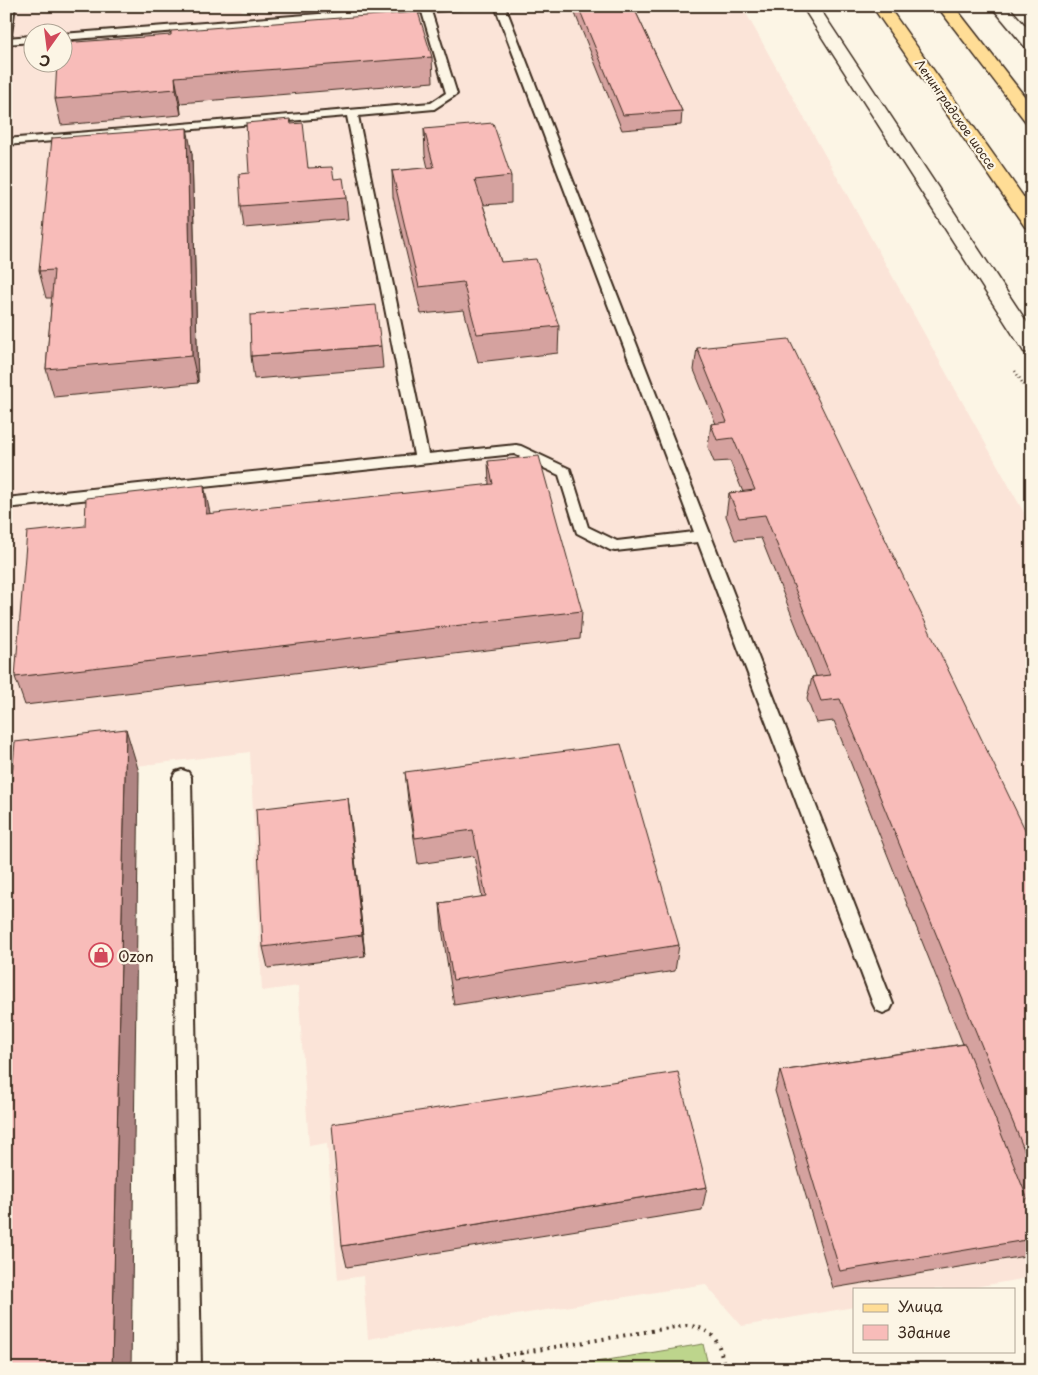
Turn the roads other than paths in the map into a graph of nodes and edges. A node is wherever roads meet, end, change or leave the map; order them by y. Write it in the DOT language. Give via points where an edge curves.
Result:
graph roads {
  1 [pos="10,6"];
  2 [pos="462,6"];
  3 [pos="500,6"];
  4 [pos="810,6"];
  5 [pos="880,6"];
  6 [pos="945,6"];
  7 [pos="999,6"];
  8 [pos="426,9"];
  9 [pos="6,34"];
  10 [pos="72,36"];
  11 [pos="22,40"];
  12 [pos="6,41"];
  13 [pos="1032,44"];
  14 [pos="352,113"];
  15 [pos="1032,118"];
  16 [pos="6,142"];
  17 [pos="1032,223"];
  18 [pos="1032,347"];
  19 [pos="422,459"];
  20 [pos="6,503"];
  21 [pos="704,536"];
  22 [pos="182,777"];
  23 [pos="883,1004"];
  24 [pos="190,1369"];
  1 -- 9 [label="lane"];
  2 -- 8 [label="lane"];
  3 -- 21 [label="lane"];
  4 -- 18 [label="main road"];
  5 -- 17 [label="main road, Ленинградское шоссе"];
  6 -- 15 [label="main road"];
  7 -- 13 [label="main road"];
  8 -- 10 [label="lane"];
  8 -- 14 [label="lane" via="452,94 434,106"];
  11 -- 12 [label="lane"];
  14 -- 16 [label="lane"];
  14 -- 19 [label="lane"];
  19 -- 20 [label="lane"];
  19 -- 21 [label="lane" via="516,450 565,472 582,530 615,546"];
  21 -- 23 [label="lane"];
  22 -- 24 [label="lane"];
}
